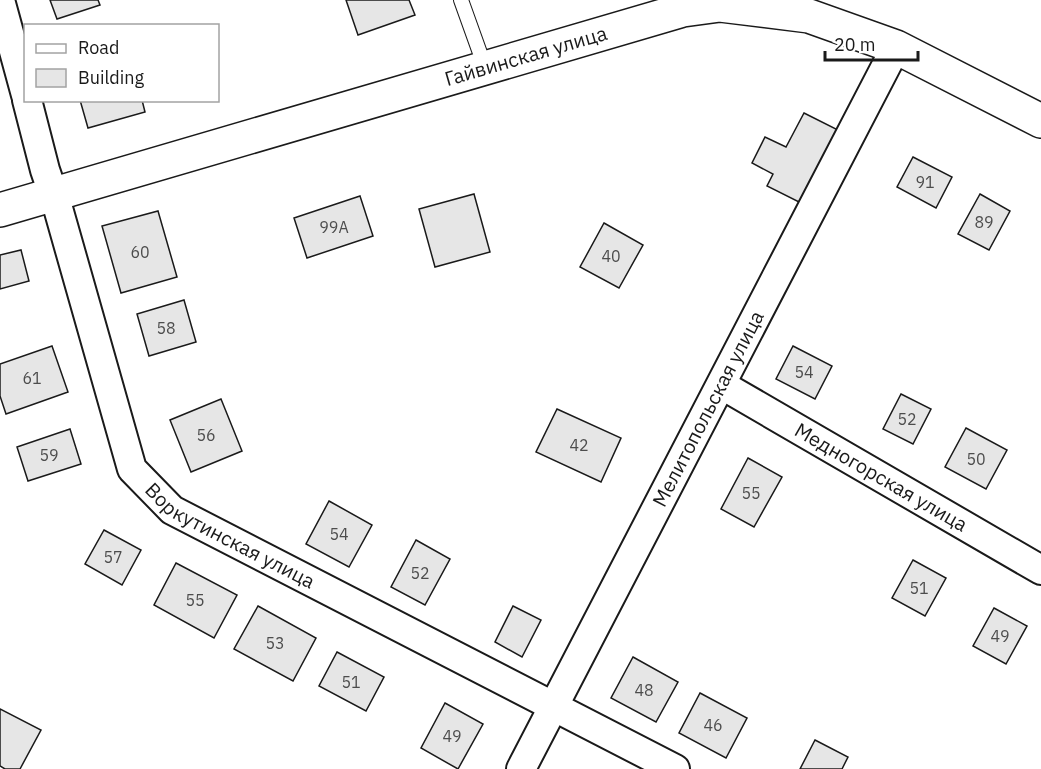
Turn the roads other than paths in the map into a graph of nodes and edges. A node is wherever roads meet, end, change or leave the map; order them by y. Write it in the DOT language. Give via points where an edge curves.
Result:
graph roads {
  1 [pos="0,0"];
  2 [pos="461,0"];
  3 [pos="682,5"];
  4 [pos="812,8"];
  5 [pos="896,47"];
  6 [pos="485,68"];
  7 [pos="24,88"];
  8 [pos="28,102"];
  9 [pos="1041,121"];
  10 [pos="53,194"];
  11 [pos="0,210"];
  12 [pos="722,385"];
  13 [pos="1041,570"];
  14 [pos="553,706"];
  15 [pos="521,769"];
  16 [pos="675,769"];
  1 -- 7 [label="street"];
  2 -- 6 [label="lane"];
  3 -- 4 [label="main road, Гайвинская улица"];
  3 -- 6 [label="main road, Гайвинская улица"];
  4 -- 5 [label="main road, Гайвинская улица"];
  5 -- 9 [label="main road, Гайвинская улица"];
  5 -- 12 [label="street, Мелитопольская улица"];
  6 -- 10 [label="main road, Гайвинская улица"];
  8 -- 10 [label="street, Воркутинская улица"];
  10 -- 11 [label="main road, Гайвинская улица"];
  10 -- 14 [label="street, Воркутинская улица" via="132,469 172,510"];
  12 -- 13 [label="street, Медногорская улица"];
  12 -- 14 [label="street, Мелитопольская улица"];
  14 -- 15 [label="street, Мелитопольская улица"];
  14 -- 16 [label="street, Воркутинская улица"];
}
